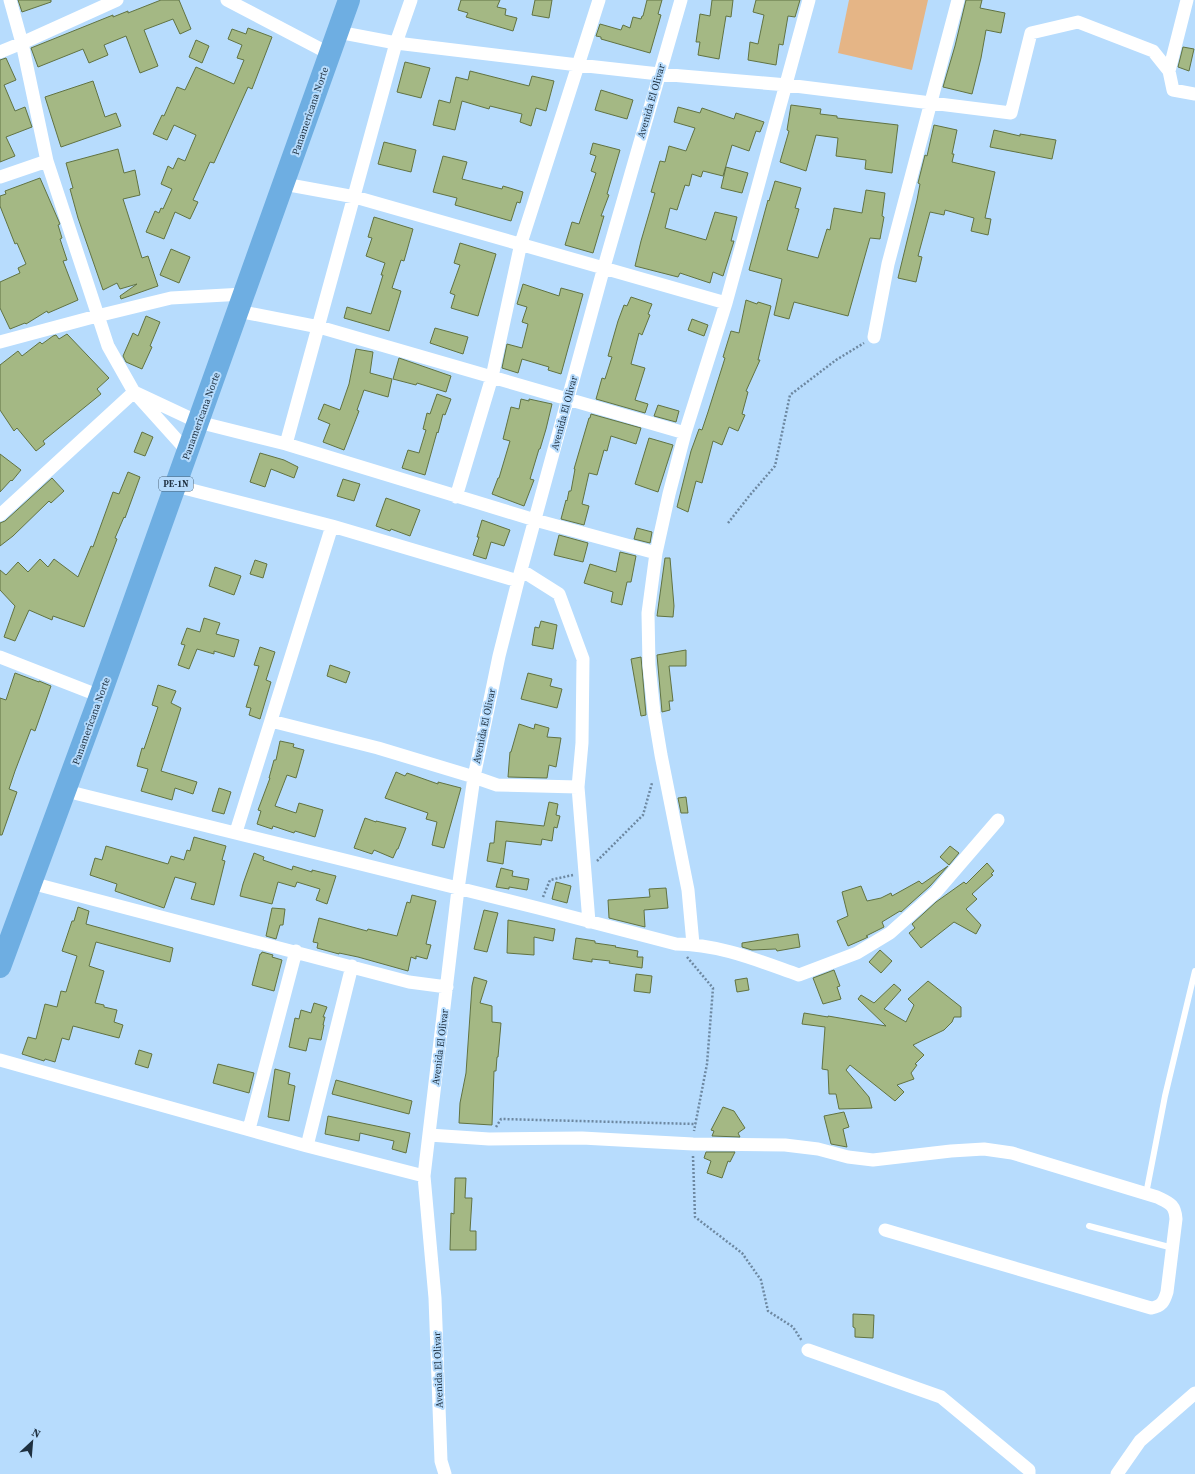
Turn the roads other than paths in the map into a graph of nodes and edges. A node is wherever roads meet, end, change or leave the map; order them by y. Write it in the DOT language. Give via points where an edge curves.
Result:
graph roads {
  1 [pos="10,0"];
  2 [pos="117,0"];
  3 [pos="227,0"];
  4 [pos="349,0"];
  5 [pos="411,0"];
  6 [pos="598,0"];
  7 [pos="681,0"];
  8 [pos="809,0"];
  9 [pos="958,0"];
  10 [pos="1187,0"];
  11 [pos="338,32"];
  12 [pos="22,43"];
  13 [pos="396,43"];
  14 [pos="0,52"];
  15 [pos="330,54"];
  16 [pos="578,65"];
  17 [pos="1169,71"];
  18 [pos="659,74"];
  19 [pos="787,85"];
  20 [pos="1195,94"];
  21 [pos="931,104"];
  22 [pos="47,161"];
  23 [pos="0,177"];
  24 [pos="284,184"];
  25 [pos="355,196"];
  26 [pos="521,243"];
  27 [pos="604,267"];
  28 [pos="241,303"];
  29 [pos="726,303"];
  30 [pos="97,316"];
  31 [pos="319,327"];
  32 [pos="874,337"];
  33 [pos="0,342"];
  34 [pos="492,377"];
  35 [pos="134,392"];
  36 [pos="568,400"];
  37 [pos="198,422"];
  38 [pos="685,433"];
  39 [pos="286,444"];
  40 [pos="188,452"];
  41 [pos="176,486"];
  42 [pos="456,497"];
  43 [pos="0,515"];
  44 [pos="535,520"];
  45 [pos="332,526"];
  46 [pos="656,553"];
  47 [pos="519,576"];
  48 [pos="0,657"];
  49 [pos="100,696"];
  50 [pos="271,721"];
  51 [pos="474,777"];
  52 [pos="578,787"];
  53 [pos="66,791"];
  54 [pos="998,820"];
  55 [pos="236,832"];
  56 [pos="31,883"];
  57 [pos="458,889"];
  58 [pos="589,922"];
  59 [pos="693,944"];
  60 [pos="296,951"];
  61 [pos="2,955"];
  62 [pos="352,966"];
  63 [pos="1195,971"];
  64 [pos="447,987"];
  65 [pos="0,1060"];
  66 [pos="249,1129"];
  67 [pos="429,1135"];
  68 [pos="307,1146"];
  69 [pos="424,1176"];
  70 [pos="1146,1194"];
  71 [pos="1089,1226"];
  72 [pos="885,1230"];
  73 [pos="1173,1248"];
  74 [pos="808,1350"];
  75 [pos="1195,1393"];
  76 [pos="445,1474"];
  77 [pos="1029,1474"];
  78 [pos="1117,1474"];
  1 -- 12 [label="street"];
  2 -- 12 [label="street"];
  3 -- 15 [label="street"];
  4 -- 11 [label="highway, Panamericana Norte / PE-1N"];
  5 -- 13 [label="street"];
  6 -- 16 [label="street"];
  7 -- 18 [label="street, Avenida El Olivar"];
  8 -- 19 [label="street"];
  9 -- 21 [label="street"];
  10 -- 17 [label="street"];
  11 -- 13 [label="street"];
  11 -- 15 [label="highway, Panamericana Norte / PE-1N"];
  12 -- 14 [label="street"];
  12 -- 22 [label="street"];
  13 -- 16 [label="street"];
  13 -- 25 [label="street"];
  15 -- 24 [label="highway, Panamericana Norte / PE-1N"];
  16 -- 18 [label="street"];
  16 -- 26 [label="street"];
  17 -- 20 [label="street" via="1173,90"];
  17 -- 21 [label="street" via="1153,51 1078,22 1031,33 1011,113"];
  18 -- 19 [label="street"];
  18 -- 27 [label="street, Avenida El Olivar"];
  19 -- 21 [label="street"];
  19 -- 29 [label="street"];
  21 -- 32 [label="street" via="888,264"];
  22 -- 23 [label="street"];
  22 -- 30 [label="street"];
  24 -- 25 [label="street"];
  24 -- 28 [label="highway, Panamericana Norte / PE-1N"];
  25 -- 26 [label="street"];
  25 -- 31 [label="street"];
  26 -- 27 [label="street"];
  26 -- 34 [label="street"];
  27 -- 29 [label="street"];
  27 -- 36 [label="street, Avenida El Olivar"];
  28 -- 30 [label="street" via="171,298"];
  28 -- 31 [label="street"];
  28 -- 37 [label="highway, Panamericana Norte / PE-1N"];
  29 -- 38 [label="street"];
  30 -- 33 [label="street"];
  30 -- 35 [label="street" via="108,346"];
  31 -- 34 [label="street"];
  31 -- 39 [label="street"];
  34 -- 36 [label="street"];
  34 -- 42 [label="street"];
  35 -- 37 [label="street"];
  35 -- 40 [label="street"];
  35 -- 43 [label="street"];
  36 -- 38 [label="street"];
  36 -- 44 [label="street, Avenida El Olivar"];
  37 -- 39 [label="street"];
  37 -- 40 [label="highway, Panamericana Norte / PE-1N"];
  38 -- 46 [label="street"];
  39 -- 42 [label="street"];
  40 -- 41 [label="highway, Panamericana Norte / PE-1N"];
  41 -- 45 [label="street"];
  41 -- 49 [label="highway, Panamericana Norte / PE-1N"];
  42 -- 44 [label="street"];
  44 -- 46 [label="street"];
  44 -- 47 [label="street, Avenida El Olivar"];
  45 -- 47 [label="street"];
  45 -- 50 [label="street"];
  46 -- 59 [label="street" via="648,613 649,665 661,755 688,890"];
  47 -- 51 [label="street, Avenida El Olivar" via="499,656"];
  47 -- 52 [label="street" via="559,594 583,659 582,743"];
  48 -- 49 [label="street"];
  49 -- 53 [label="highway, Panamericana Norte / PE-1N"];
  50 -- 51 [label="street" via="378,748"];
  50 -- 55 [label="street"];
  51 -- 52 [label="street" via="498,785"];
  51 -- 57 [label="street, Avenida El Olivar"];
  52 -- 58 [label="street"];
  53 -- 55 [label="street"];
  53 -- 56 [label="highway, Panamericana Norte / PE-1N"];
  54 -- 59 [label="street" via="936,892 890,933 857,954 799,975 741,955"];
  55 -- 57 [label="street"];
  56 -- 60 [label="street"];
  56 -- 61 [label="highway, Panamericana Norte / PE-1N"];
  57 -- 58 [label="street"];
  57 -- 64 [label="street, Avenida El Olivar"];
  58 -- 59 [label="street" via="676,944"];
  60 -- 62 [label="street"];
  60 -- 66 [label="street"];
  62 -- 64 [label="street" via="409,982"];
  62 -- 68 [label="street"];
  63 -- 70 [label="lane" via="1165,1096"];
  64 -- 67 [label="street, Avenida El Olivar"];
  65 -- 66 [label="street"];
  66 -- 68 [label="street"];
  67 -- 69 [label="street, Avenida El Olivar"];
  67 -- 70 [label="street" via="489,1139 582,1138 693,1144 785,1145 873,1160 984,1149 1012,1153"];
  68 -- 69 [label="street"];
  69 -- 76 [label="street, Avenida El Olivar" via="436,1298 442,1461"];
  70 -- 73 [label="street" via="1172,1205 1176,1211"];
  71 -- 73 [label="lane"];
  72 -- 73 [label="street" via="1151,1308 1158,1307 1167,1292"];
  74 -- 77 [label="street" via="941,1397 1029,1470"];
  75 -- 78 [label="street" via="1140,1441"];
}
